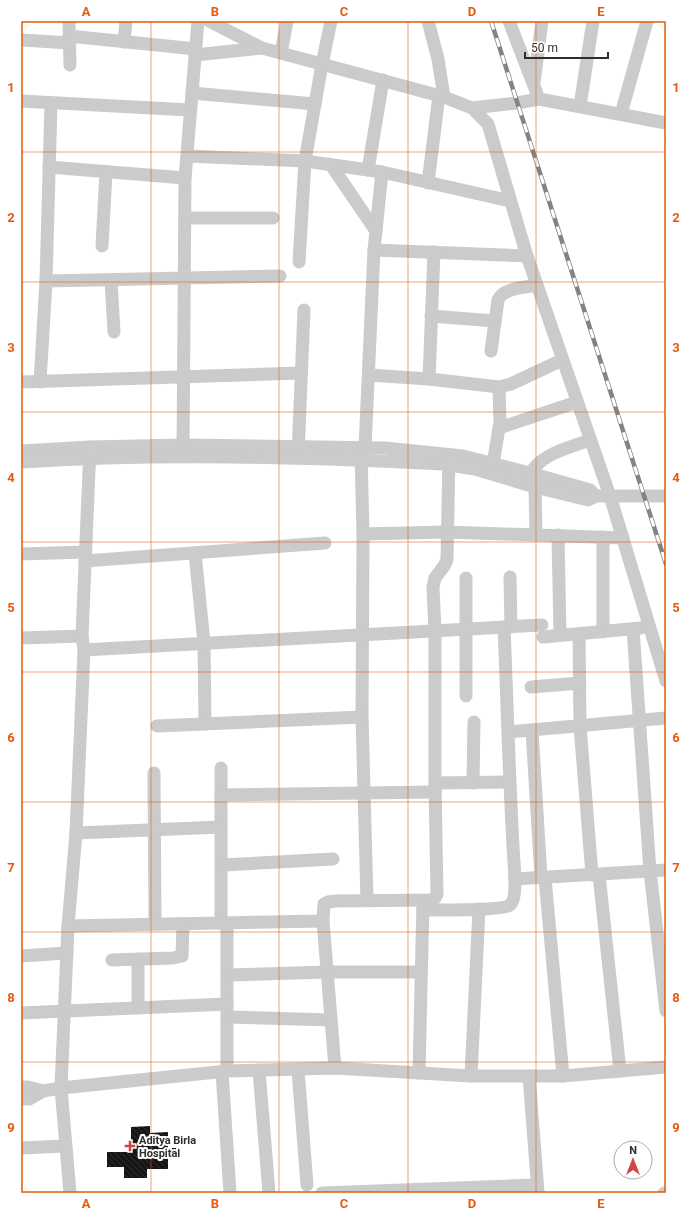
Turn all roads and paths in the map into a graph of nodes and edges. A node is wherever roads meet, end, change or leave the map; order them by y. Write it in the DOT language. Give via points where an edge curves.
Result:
graph roads {
  1 [pos="69,21"];
  2 [pos="126,21"];
  3 [pos="198,21"];
  4 [pos="209,21"];
  5 [pos="287,21"];
  6 [pos="331,21"];
  7 [pos="428,21"];
  8 [pos="509,21"];
  9 [pos="542,21"];
  10 [pos="593,21"];
  11 [pos="647,21"];
  12 [pos="231,26"];
  13 [pos="69,39"];
  14 [pos="22,40"];
  15 [pos="124,42"];
  16 [pos="262,48"];
  17 [pos="196,52"];
  18 [pos="281,53"];
  19 [pos="322,64"];
  20 [pos="70,65"];
  21 [pos="383,80"];
  22 [pos="533,85"];
  23 [pos="192,93"];
  24 [pos="442,96"];
  25 [pos="539,99"];
  26 [pos="21,101"];
  27 [pos="51,103"];
  28 [pos="315,104"];
  29 [pos="580,106"];
  30 [pos="472,108"];
  31 [pos="190,110"];
  32 [pos="621,114"];
  33 [pos="666,123"];
  34 [pos="187,156"];
  35 [pos="305,161"];
  36 [pos="331,165"];
  37 [pos="49,167"];
  38 [pos="368,170"];
  39 [pos="106,172"];
  40 [pos="382,172"];
  41 [pos="185,178"];
  42 [pos="428,182"];
  43 [pos="510,201"];
  44 [pos="185,218"];
  45 [pos="273,218"];
  46 [pos="376,231"];
  47 [pos="102,246"];
  48 [pos="374,250"];
  49 [pos="434,252"];
  50 [pos="527,256"];
  51 [pos="299,262"];
  52 [pos="280,276"];
  53 [pos="185,278"];
  54 [pos="111,280"];
  55 [pos="46,281"];
  56 [pos="537,285"];
  57 [pos="304,310"];
  58 [pos="431,316"];
  59 [pos="495,321"];
  60 [pos="114,332"];
  61 [pos="491,350"];
  62 [pos="562,360"];
  63 [pos="301,373"];
  64 [pos="369,375"];
  65 [pos="183,377"];
  66 [pos="429,379"];
  67 [pos="21,382"];
  68 [pos="40,382"];
  69 [pos="499,387"];
  70 [pos="577,402"];
  71 [pos="498,428"];
  72 [pos="590,440"];
  73 [pos="21,451"];
  74 [pos="183,451"];
  75 [pos="90,452"];
  76 [pos="362,452"];
  77 [pos="298,453"];
  78 [pos="448,460"];
  79 [pos="21,462"];
  80 [pos="493,464"];
  81 [pos="530,481"];
  82 [pos="610,496"];
  83 [pos="666,496"];
  84 [pos="447,532"];
  85 [pos="363,534"];
  86 [pos="536,534"];
  87 [pos="558,535"];
  88 [pos="603,537"];
  89 [pos="623,538"];
  90 [pos="324,543"];
  91 [pos="196,553"];
  92 [pos="21,554"];
  93 [pos="85,556"];
  94 [pos="510,577"];
  95 [pos="466,578"];
  96 [pos="508,627"];
  97 [pos="650,627"];
  98 [pos="467,629"];
  99 [pos="634,629"];
  100 [pos="435,631"];
  101 [pos="603,632"];
  102 [pos="579,634"];
  103 [pos="361,635"];
  104 [pos="560,635"];
  105 [pos="82,636"];
  106 [pos="21,638"];
  107 [pos="204,643"];
  108 [pos="84,650"];
  109 [pos="666,681"];
  110 [pos="580,683"];
  111 [pos="531,687"];
  112 [pos="466,696"];
  113 [pos="362,718"];
  114 [pos="666,718"];
  115 [pos="640,721"];
  116 [pos="474,722"];
  117 [pos="205,724"];
  118 [pos="157,726"];
  119 [pos="580,726"];
  120 [pos="532,730"];
  121 [pos="508,732"];
  122 [pos="221,768"];
  123 [pos="154,773"];
  124 [pos="509,782"];
  125 [pos="473,783"];
  126 [pos="435,788"];
  127 [pos="363,792"];
  128 [pos="221,795"];
  129 [pos="221,827"];
  130 [pos="153,830"];
  131 [pos="76,833"];
  132 [pos="334,859"];
  133 [pos="222,864"];
  134 [pos="666,870"];
  135 [pos="650,871"];
  136 [pos="596,875"];
  137 [pos="543,878"];
  138 [pos="515,879"];
  139 [pos="367,900"];
  140 [pos="423,905"];
  141 [pos="479,909"];
  142 [pos="323,921"];
  143 [pos="224,923"];
  144 [pos="155,924"];
  145 [pos="182,924"];
  146 [pos="68,926"];
  147 [pos="67,953"];
  148 [pos="21,956"];
  149 [pos="138,959"];
  150 [pos="112,960"];
  151 [pos="327,972"];
  152 [pos="421,972"];
  153 [pos="227,975"];
  154 [pos="138,1008"];
  155 [pos="227,1011"];
  156 [pos="666,1011"];
  157 [pos="64,1012"];
  158 [pos="21,1013"];
  159 [pos="331,1020"];
  160 [pos="666,1067"];
  161 [pos="335,1068"];
  162 [pos="259,1070"];
  163 [pos="298,1070"];
  164 [pos="620,1071"];
  165 [pos="224,1072"];
  166 [pos="419,1073"];
  167 [pos="471,1076"];
  168 [pos="529,1076"];
  169 [pos="563,1076"];
  170 [pos="21,1087"];
  171 [pos="60,1088"];
  172 [pos="43,1091"];
  173 [pos="21,1099"];
  174 [pos="65,1146"];
  175 [pos="21,1148"];
  176 [pos="307,1185"];
  177 [pos="538,1189"];
  178 [pos="70,1193"];
  179 [pos="230,1193"];
  180 [pos="269,1193"];
  181 [pos="322,1193"];
  1 -- 13 [label="street"];
  2 -- 15 [label="street"];
  3 -- 17 [label="street"];
  4 -- 12 [label="street"];
  5 -- 18 [label="street"];
  6 -- 19 [label="street"];
  7 -- 24 [label="street" via="438,59"];
  8 -- 22 [label="street"];
  9 -- 22 [label="street"];
  10 -- 29 [label="street"];
  11 -- 32 [label="street"];
  12 -- 16 [label="street"];
  13 -- 14 [label="street"];
  13 -- 15 [label="street"];
  13 -- 20 [label="street"];
  15 -- 17 [label="street"];
  16 -- 17 [label="street"];
  16 -- 18 [label="street"];
  17 -- 23 [label="street"];
  18 -- 19 [label="street"];
  19 -- 21 [label="street"];
  19 -- 28 [label="street"];
  21 -- 24 [label="street"];
  21 -- 38 [label="street"];
  22 -- 25 [label="street"];
  23 -- 28 [label="street"];
  23 -- 31 [label="street"];
  24 -- 30 [label="street"];
  24 -- 42 [label="street"];
  25 -- 29 [label="street"];
  25 -- 30 [label="street"];
  26 -- 27 [label="street"];
  27 -- 31 [label="street"];
  27 -- 37 [label="street"];
  28 -- 35 [label="street"];
  29 -- 32 [label="street"];
  30 -- 43 [label="street" via="488,124"];
  31 -- 34 [label="street"];
  32 -- 33 [label="street"];
  34 -- 35 [label="street"];
  34 -- 41 [label="street"];
  35 -- 36 [label="street"];
  35 -- 51 [label="street"];
  36 -- 38 [label="street"];
  36 -- 46 [label="street"];
  37 -- 39 [label="street"];
  37 -- 55 [label="street"];
  38 -- 40 [label="street"];
  39 -- 41 [label="street"];
  39 -- 47 [label="street"];
  40 -- 42 [label="street"];
  40 -- 46 [label="street"];
  41 -- 44 [label="street"];
  42 -- 43 [label="street"];
  43 -- 50 [label="street"];
  44 -- 45 [label="street"];
  44 -- 53 [label="street"];
  46 -- 48 [label="street"];
  48 -- 49 [label="street"];
  48 -- 64 [label="street"];
  49 -- 50 [label="street"];
  49 -- 58 [label="street"];
  50 -- 56 [label="street"];
  52 -- 53 [label="street"];
  53 -- 54 [label="street"];
  53 -- 65 [label="street"];
  54 -- 55 [label="street"];
  54 -- 60 [label="street"];
  55 -- 68 [label="street"];
  56 -- 59 [label="street" via="502,294 498,300"];
  56 -- 62 [label="street"];
  57 -- 63 [label="street"];
  58 -- 59 [label="street"];
  58 -- 66 [label="street"];
  59 -- 61 [label="street"];
  62 -- 69 [label="street"];
  62 -- 70 [label="street"];
  63 -- 65 [label="street"];
  63 -- 77 [label="street"];
  64 -- 66 [label="street"];
  64 -- 76 [label="street"];
  65 -- 68 [label="street"];
  65 -- 74 [label="street"];
  66 -- 69 [label="street"];
  67 -- 68 [label="street"];
  69 -- 71 [label="street"];
  70 -- 71 [label="street"];
  70 -- 72 [label="street"];
  71 -- 80 [label="street"];
  72 -- 81 [label="street" via="546,456 535,465"];
  72 -- 82 [label="street"];
  73 -- 75 [label="street"];
  74 -- 75 [label="street"];
  74 -- 77 [label="street"];
  75 -- 79 [label="street"];
  75 -- 93 [label="street"];
  76 -- 77 [label="street"];
  76 -- 78 [label="street" via="385,448"];
  76 -- 85 [label="street"];
  78 -- 80 [label="street" via="462,456"];
  78 -- 81 [label="street" via="475,469"];
  78 -- 84 [label="street"];
  80 -- 81 [label="street"];
  81 -- 82 [label="street" via="590,490 596,496"];
  81 -- 86 [label="street"];
  82 -- 83 [label="street"];
  82 -- 89 [label="street"];
  84 -- 85 [label="street"];
  84 -- 86 [label="street"];
  84 -- 100 [label="street" via="447,560 433,582"];
  85 -- 103 [label="street"];
  86 -- 87 [label="street"];
  87 -- 88 [label="street"];
  87 -- 104 [label="street"];
  88 -- 89 [label="street"];
  88 -- 101 [label="street"];
  89 -- 97 [label="street"];
  90 -- 91 [label="street"];
  91 -- 93 [label="street"];
  91 -- 107 [label="street"];
  92 -- 93 [label="street"];
  93 -- 105 [label="street"];
  94 -- 96 [label="street"];
  95 -- 98 [label="street"];
  96 -- 98 [label="street"];
  96 -- 104 [label="street"];
  96 -- 121 [label="street"];
  97 -- 99 [label="street"];
  97 -- 109 [label="street"];
  98 -- 100 [label="street"];
  98 -- 112 [label="street"];
  99 -- 101 [label="street"];
  99 -- 115 [label="street"];
  100 -- 103 [label="street"];
  100 -- 126 [label="street"];
  101 -- 102 [label="street"];
  102 -- 104 [label="street"];
  102 -- 110 [label="street"];
  103 -- 107 [label="street"];
  103 -- 113 [label="street"];
  105 -- 106 [label="street"];
  105 -- 108 [label="street"];
  107 -- 108 [label="street"];
  107 -- 117 [label="street"];
  108 -- 131 [label="street"];
  110 -- 111 [label="street"];
  110 -- 119 [label="street"];
  113 -- 117 [label="street"];
  113 -- 127 [label="street"];
  114 -- 115 [label="street"];
  115 -- 119 [label="street"];
  115 -- 135 [label="street"];
  116 -- 125 [label="street"];
  117 -- 118 [label="street"];
  119 -- 120 [label="street"];
  119 -- 136 [label="street"];
  120 -- 121 [label="street"];
  120 -- 137 [label="street"];
  121 -- 124 [label="street"];
  122 -- 128 [label="street"];
  123 -- 130 [label="street"];
  124 -- 125 [label="street"];
  124 -- 138 [label="street"];
  125 -- 126 [label="street"];
  126 -- 127 [label="street"];
  126 -- 140 [label="street" via="436,894 435,898"];
  127 -- 128 [label="street"];
  127 -- 139 [label="street"];
  128 -- 129 [label="street"];
  129 -- 130 [label="street"];
  129 -- 133 [label="street"];
  130 -- 131 [label="street"];
  130 -- 144 [label="street"];
  131 -- 146 [label="street"];
  132 -- 133 [label="street"];
  133 -- 143 [label="street"];
  134 -- 135 [label="street"];
  135 -- 136 [label="street"];
  135 -- 156 [label="street"];
  136 -- 137 [label="street"];
  136 -- 164 [label="street"];
  137 -- 138 [label="street"];
  137 -- 169 [label="street"];
  138 -- 141 [label="street" via="515,896 511,904"];
  139 -- 140 [label="street"];
  139 -- 142 [label="street" via="328,902 324,904"];
  140 -- 141 [label="street"];
  140 -- 152 [label="street"];
  141 -- 167 [label="street"];
  142 -- 143 [label="street"];
  142 -- 151 [label="street"];
  143 -- 145 [label="street"];
  143 -- 153 [label="street"];
  144 -- 145 [label="street"];
  144 -- 146 [label="street"];
  145 -- 149 [label="street" via="182,956"];
  146 -- 147 [label="street"];
  147 -- 148 [label="street"];
  147 -- 157 [label="street"];
  149 -- 150 [label="street"];
  149 -- 154 [label="street"];
  151 -- 152 [label="street"];
  151 -- 153 [label="street"];
  151 -- 159 [label="street"];
  152 -- 166 [label="street"];
  153 -- 155 [label="street"];
  154 -- 155 [label="street"];
  154 -- 157 [label="street"];
  155 -- 159 [label="street"];
  155 -- 165 [label="street"];
  157 -- 158 [label="street"];
  157 -- 171 [label="street"];
  159 -- 161 [label="street"];
  160 -- 164 [label="street"];
  161 -- 163 [label="street"];
  161 -- 166 [label="street"];
  162 -- 163 [label="street"];
  162 -- 165 [label="street"];
  162 -- 180 [label="street"];
  163 -- 176 [label="street"];
  164 -- 169 [label="street"];
  165 -- 171 [label="street"];
  165 -- 179 [label="street"];
  166 -- 167 [label="street"];
  167 -- 168 [label="street"];
  168 -- 169 [label="street"];
  168 -- 177 [label="street"];
  170 -- 172 [label="street"];
  171 -- 172 [label="street"];
  171 -- 174 [label="street"];
  172 -- 173 [label="street" via="29,1099"];
  174 -- 175 [label="street"];
  174 -- 178 [label="street"];
  177 -- 181 [label="street"];
}
